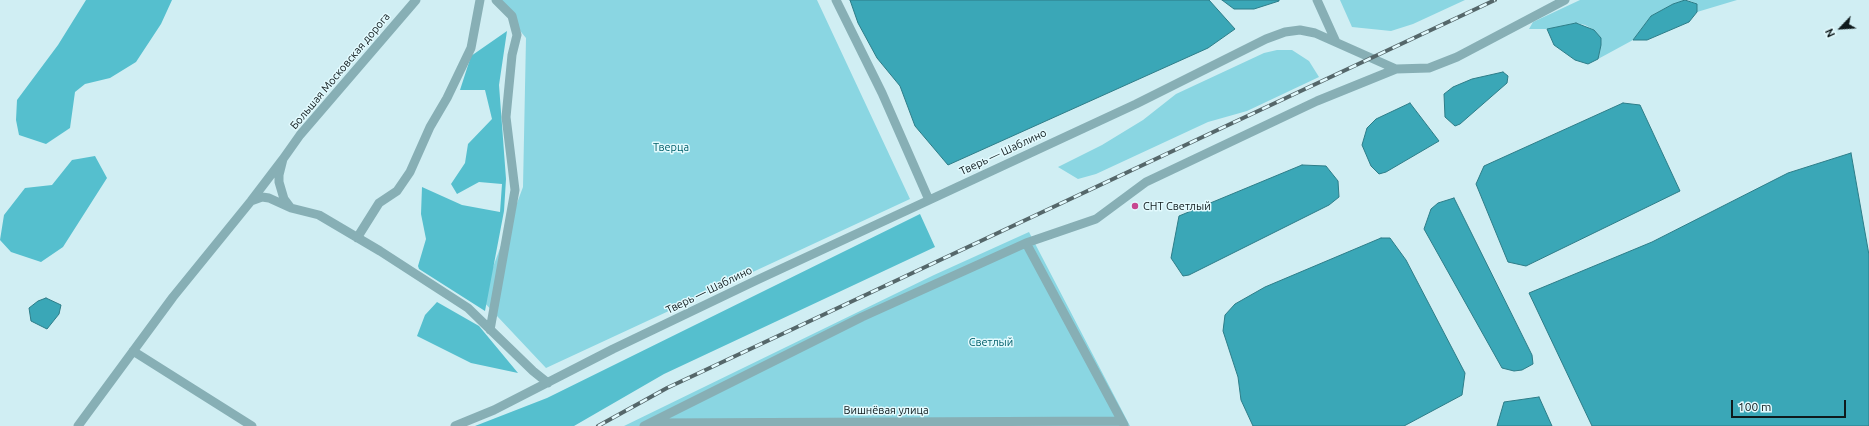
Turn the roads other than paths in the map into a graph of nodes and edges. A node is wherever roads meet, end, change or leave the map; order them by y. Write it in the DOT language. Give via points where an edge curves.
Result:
graph roads {
  1 [pos="416,0"];
  2 [pos="480,0"];
  3 [pos="496,0"];
  4 [pos="836,0"];
  5 [pos="1317,0"];
  6 [pos="1565,0"];
  7 [pos="1336,42"];
  8 [pos="1396,69"];
  9 [pos="283,158"];
  10 [pos="929,200"];
  11 [pos="251,201"];
  12 [pos="291,208"];
  13 [pos="357,238"];
  14 [pos="1026,243"];
  15 [pos="490,330"];
  16 [pos="133,351"];
  17 [pos="548,383"];
  18 [pos="1079,424"];
  19 [pos="1124,424"];
  20 [pos="647,425"];
  21 [pos="78,426"];
  22 [pos="252,426"];
  23 [pos="455,426"];
  1 -- 9 [label="street, Большая Московская дорога"];
  2 -- 13 [label="street" via="471,48 410,172 397,191 379,203"];
  3 -- 15 [label="street" via="512,16 517,35 512,55 506,117 515,190"];
  4 -- 10 [label="street" via="882,93"];
  5 -- 7 [label="street"];
  6 -- 8 [label="street, Тверь — Шаблино" via="1439,66"];
  7 -- 8 [label="street, Тверь — Шаблино"];
  7 -- 10 [label="street, Тверь — Шаблино" via="1303,30 1278,35"];
  8 -- 14 [label="street" via="1317,101 1146,182 1096,220"];
  9 -- 11 [label="street, Большая Московская дорога"];
  9 -- 12 [label="street, Большая Московская дорога" via="279,182 284,199"];
  10 -- 17 [label="street, Тверь — Шаблино"];
  11 -- 12 [label="street" via="262,197 269,198"];
  11 -- 16 [label="street, Большая Московская дорога"];
  12 -- 13 [label="street" via="320,215"];
  13 -- 15 [label="street" via="468,308"];
  14 -- 19 [label="street"];
  14 -- 20 [label="street" via="862,317"];
  15 -- 17 [label="street"];
  16 -- 21 [label="street, Большая Московская дорога"];
  16 -- 22 [label="street"];
  17 -- 23 [label="street, Тверь — Шаблино"];
  18 -- 19 [label="street, Вишнёвая улица"];
  18 -- 20 [label="street, Вишнёвая улица"];
}
